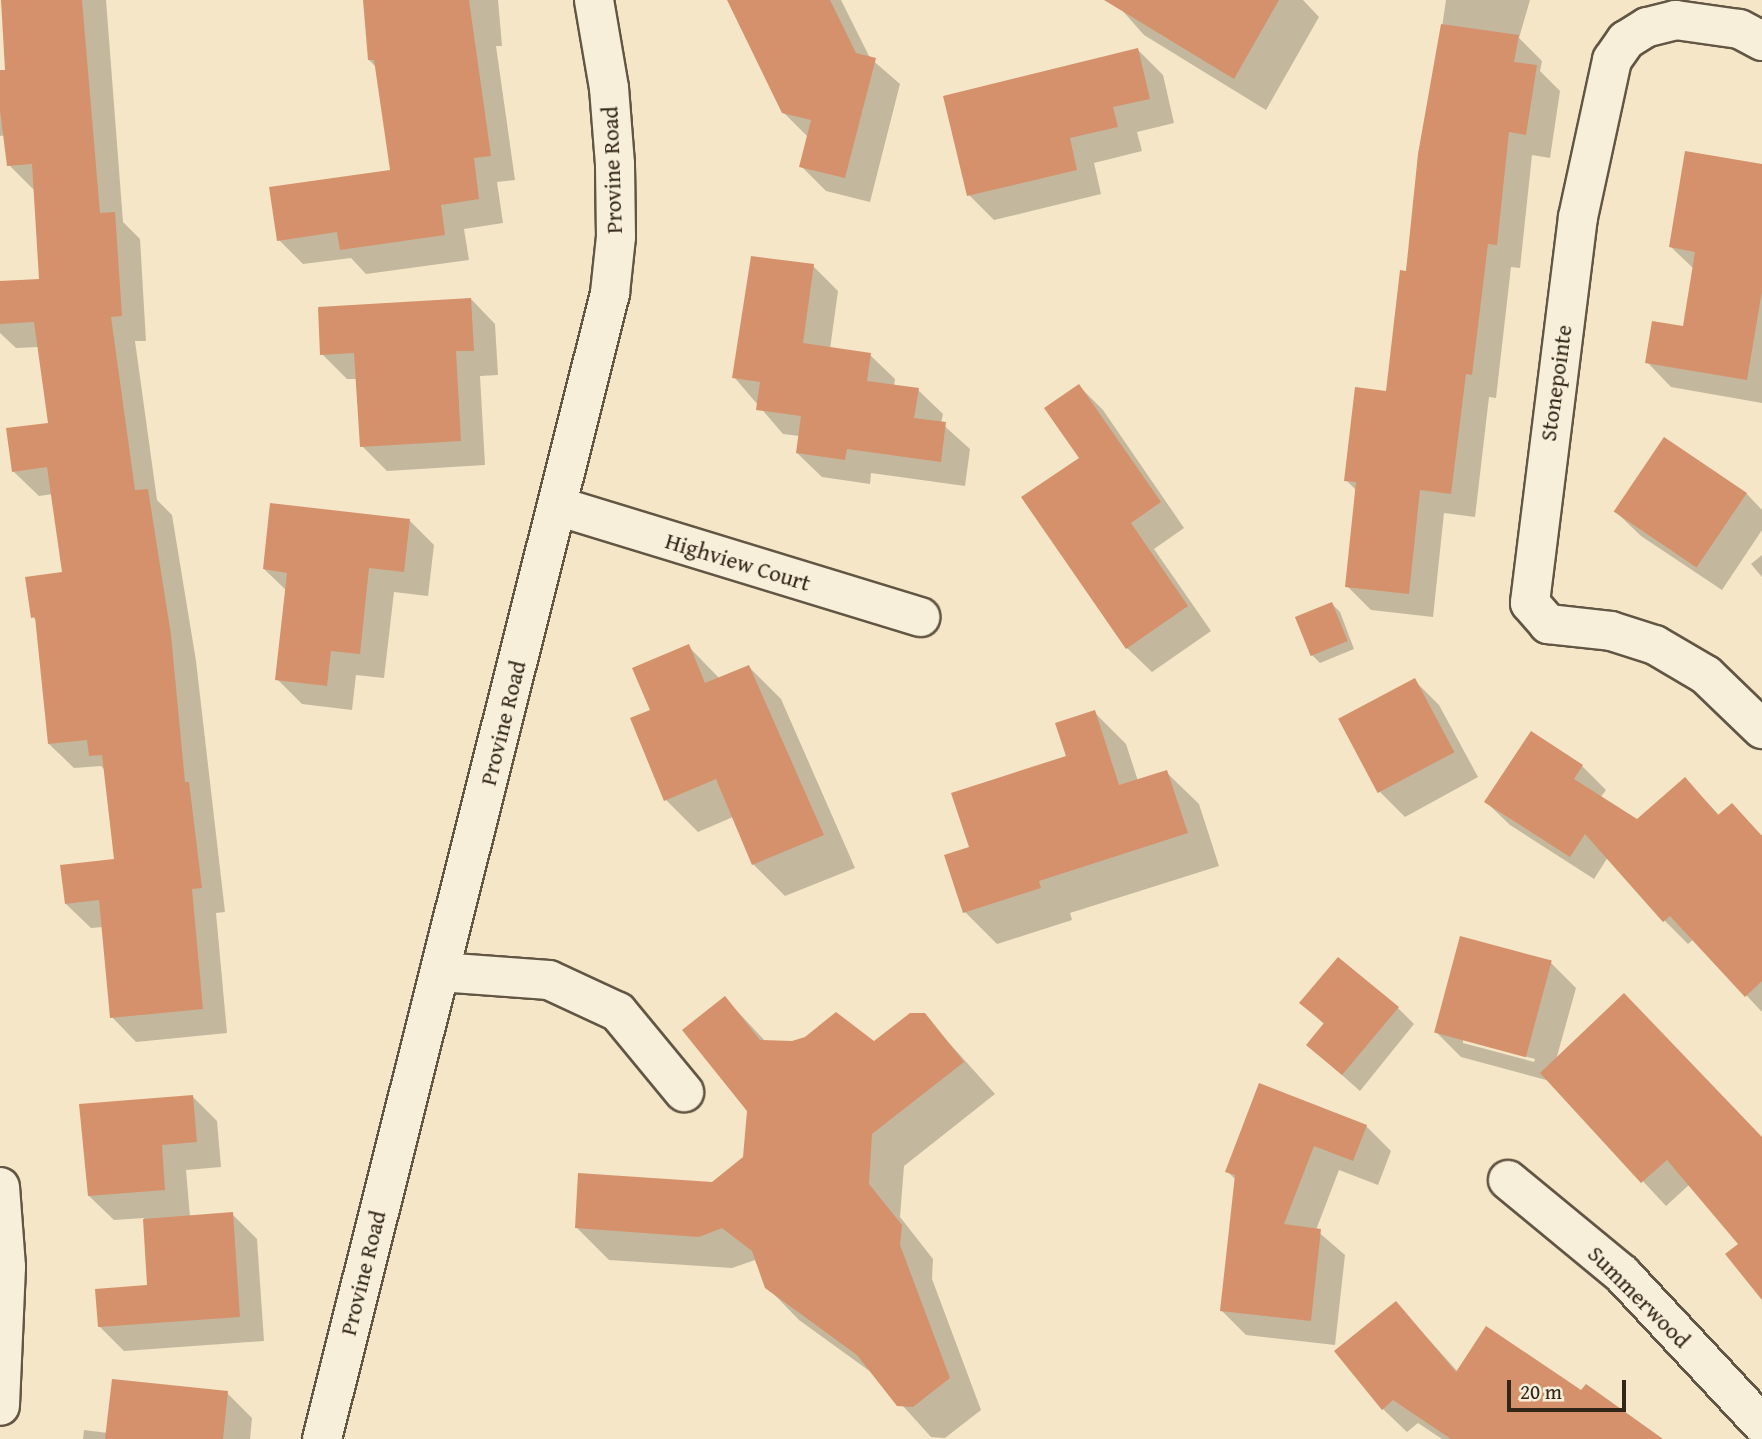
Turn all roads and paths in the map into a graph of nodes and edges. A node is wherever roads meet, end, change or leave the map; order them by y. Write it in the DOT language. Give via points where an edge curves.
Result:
graph roads {
  1 [pos="594,0"];
  2 [pos="1762,41"];
  3 [pos="556,506"];
  4 [pos="920,617"];
  5 [pos="1762,729"];
  6 [pos="440,972"];
  7 [pos="684,1092"];
  8 [pos="1508,1180"];
  9 [pos="0,1188"];
  10 [pos="0,1406"];
  11 [pos="1762,1424"];
  12 [pos="322,1439"];
  1 -- 3 [label="street, Provine Road" via="609,88 616,237 610,293"];
  2 -- 5 [label="street, Stonepointe" via="1739,29 1676,20 1647,27 1626,40 1612,60 1578,217 1530,603 1548,624 1611,631 1655,645 1706,675"];
  3 -- 4 [label="street, Highview Court"];
  3 -- 6 [label="street, Provine Road"];
  6 -- 7 [label="street" via="549,980 618,1012"];
  6 -- 12 [label="street, Provine Road"];
  8 -- 11 [label="street, Summerwood" via="1622,1274"];
  9 -- 10 [label="street" via="6,1267"];
}
